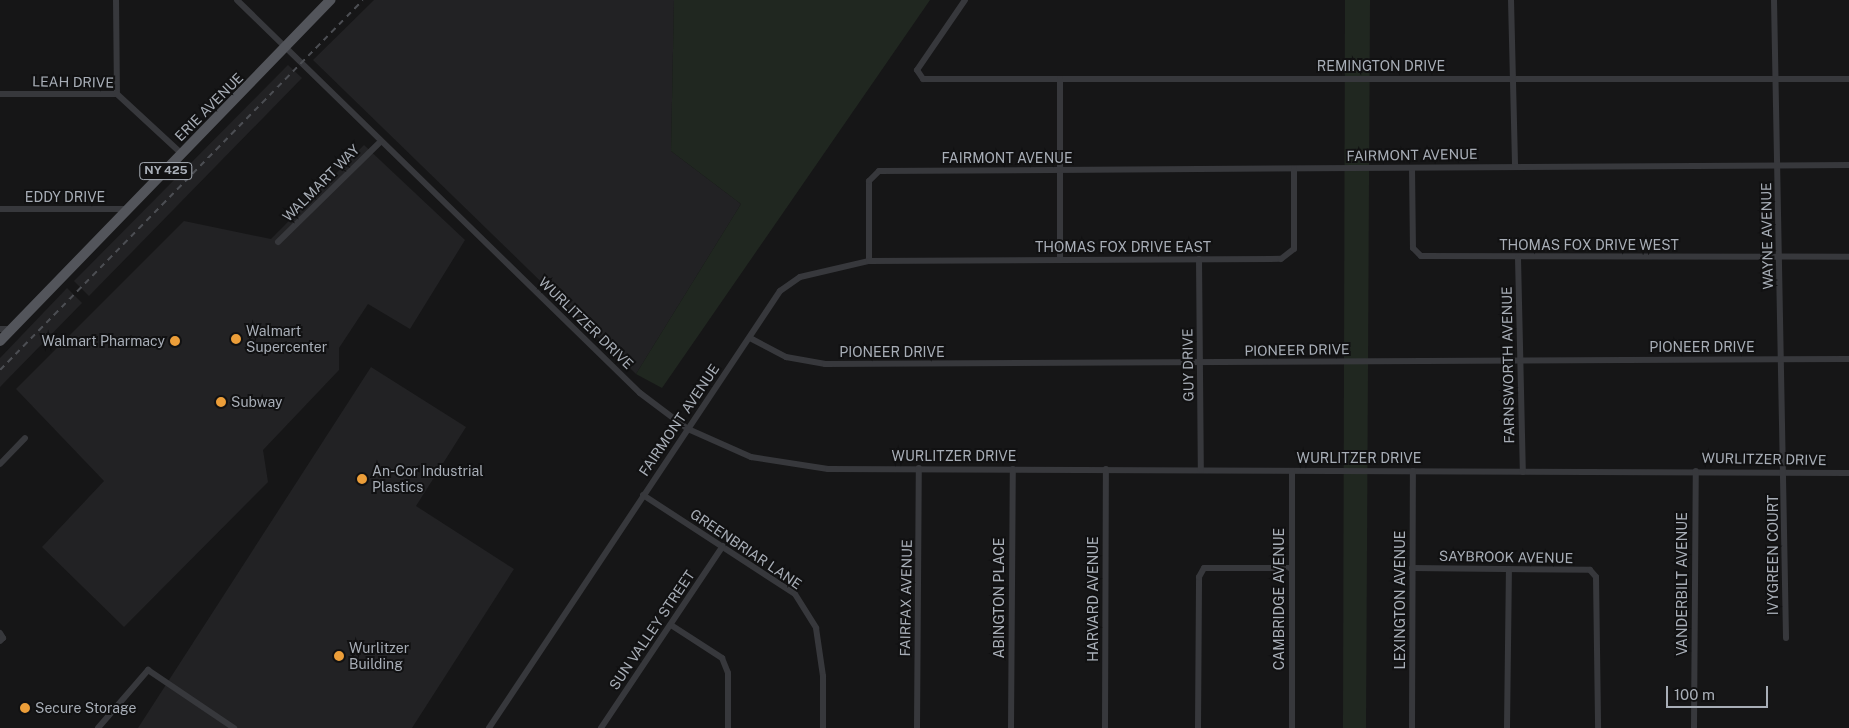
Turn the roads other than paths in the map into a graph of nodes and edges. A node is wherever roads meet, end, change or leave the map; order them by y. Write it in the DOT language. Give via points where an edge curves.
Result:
graph roads {
  1 [pos="116,0"];
  2 [pos="237,0"];
  3 [pos="332,0"];
  4 [pos="965,0"];
  5 [pos="1510,0"];
  6 [pos="1774,0"];
  7 [pos="287,49"];
  8 [pos="1849,78"];
  9 [pos="1060,79"];
  10 [pos="1513,79"];
  11 [pos="1777,79"];
  12 [pos="0,94"];
  13 [pos="117,94"];
  14 [pos="381,141"];
  15 [pos="182,154"];
  16 [pos="1778,165"];
  17 [pos="1849,165"];
  18 [pos="1515,167"];
  19 [pos="1412,168"];
  20 [pos="1294,169"];
  21 [pos="1060,170"];
  22 [pos="129,209"];
  23 [pos="0,210"];
  24 [pos="278,242"];
  25 [pos="1780,257"];
  26 [pos="1849,257"];
  27 [pos="1518,258"];
  28 [pos="1060,259"];
  29 [pos="1199,260"];
  30 [pos="869,261"];
  31 [pos="0,329"];
  32 [pos="12,329"];
  33 [pos="750,338"];
  34 [pos="0,341"];
  35 [pos="1782,359"];
  36 [pos="1849,359"];
  37 [pos="1522,360"];
  38 [pos="1200,364"];
  39 [pos="688,429"];
  40 [pos="25,438"];
  41 [pos="0,464"];
  42 [pos="919,468"];
  43 [pos="1012,469"];
  44 [pos="1106,469"];
  45 [pos="1201,470"];
  46 [pos="1292,471"];
  47 [pos="1413,471"];
  48 [pos="1696,471"];
  49 [pos="1523,472"];
  50 [pos="1786,472"];
  51 [pos="1849,473"];
  52 [pos="643,495"];
  53 [pos="723,546"];
  54 [pos="1292,568"];
  55 [pos="1412,568"];
  56 [pos="1509,569"];
  57 [pos="671,626"];
  58 [pos="1786,638"];
  59 [pos="98,728"];
  60 [pos="234,728"];
  61 [pos="489,728"];
  62 [pos="601,728"];
  63 [pos="728,728"];
  64 [pos="823,728"];
  65 [pos="917,728"];
  66 [pos="1011,728"];
  67 [pos="1105,728"];
  68 [pos="1198,728"];
  69 [pos="1292,728"];
  70 [pos="1412,728"];
  71 [pos="1507,728"];
  72 [pos="1598,728"];
  73 [pos="1694,728"];
  1 -- 13 [label="street"];
  2 -- 7 [label="street, WURLITZER DRIVE"];
  3 -- 7 [label="main road, ERIE AVENUE / NY 425"];
  4 -- 9 [label="street, REMINGTON DRIVE" via="917,70 924,79"];
  5 -- 10 [label="street"];
  6 -- 11 [label="street, WAYNE AVENUE"];
  7 -- 14 [label="street, WURLITZER DRIVE"];
  7 -- 15 [label="main road, ERIE AVENUE / NY 425"];
  8 -- 11 [label="street, REMINGTON DRIVE"];
  9 -- 10 [label="street, REMINGTON DRIVE"];
  9 -- 21 [label="street"];
  10 -- 11 [label="street, REMINGTON DRIVE"];
  10 -- 18 [label="street"];
  11 -- 16 [label="street, WAYNE AVENUE"];
  12 -- 13 [label="street, LEAH DRIVE"];
  13 -- 15 [label="street, LEAH DRIVE"];
  14 -- 24 [label="street, WALMART WAY"];
  14 -- 39 [label="street, WURLITZER DRIVE" via="640,393"];
  15 -- 22 [label="main road, ERIE AVENUE / NY 425"];
  16 -- 17 [label="street, FAIRMONT AVENUE"];
  16 -- 18 [label="street, FAIRMONT AVENUE"];
  16 -- 25 [label="street, WAYNE AVENUE"];
  18 -- 19 [label="street, FAIRMONT AVENUE"];
  19 -- 20 [label="street, FAIRMONT AVENUE"];
  19 -- 27 [label="street, THOMAS FOX DRIVE WEST" via="1412,248 1421,256"];
  20 -- 21 [label="street, FAIRMONT AVENUE"];
  20 -- 29 [label="street, THOMAS FOX DRIVE EAST" via="1294,249 1282,259"];
  21 -- 28 [label="street"];
  21 -- 30 [label="street, FAIRMONT AVENUE" via="879,170 870,181"];
  22 -- 23 [label="street, EDDY DRIVE"];
  22 -- 32 [label="main road, ERIE AVENUE / NY 425"];
  25 -- 26 [label="street, THOMAS FOX DRIVE WEST"];
  25 -- 27 [label="street, THOMAS FOX DRIVE WEST"];
  25 -- 35 [label="street, WAYNE AVENUE"];
  27 -- 37 [label="street, FARNSWORTH AVENUE"];
  28 -- 29 [label="street, THOMAS FOX DRIVE EAST"];
  28 -- 30 [label="street, THOMAS FOX DRIVE EAST"];
  29 -- 38 [label="street, GUY DRIVE"];
  30 -- 33 [label="street, FAIRMONT AVENUE" via="800,277 780,291"];
  31 -- 32 [label="street"];
  32 -- 34 [label="main road, ERIE AVENUE / NY 425"];
  33 -- 38 [label="street, PIONEER DRIVE" via="786,357 824,364"];
  33 -- 39 [label="street, FAIRMONT AVENUE"];
  35 -- 36 [label="street, PIONEER DRIVE"];
  35 -- 37 [label="street, PIONEER DRIVE"];
  35 -- 50 [label="street, WAYNE AVENUE"];
  37 -- 38 [label="street, PIONEER DRIVE"];
  37 -- 49 [label="street, FARNSWORTH AVENUE"];
  38 -- 45 [label="street, GUY DRIVE"];
  39 -- 42 [label="street, WURLITZER DRIVE" via="751,457 828,469"];
  39 -- 52 [label="street, FAIRMONT AVENUE"];
  40 -- 41 [label="street"];
  42 -- 43 [label="street, WURLITZER DRIVE"];
  42 -- 65 [label="street, FAIRFAX AVENUE"];
  43 -- 44 [label="street, WURLITZER DRIVE"];
  43 -- 66 [label="street, ABINGTON PLACE"];
  44 -- 45 [label="street, WURLITZER DRIVE"];
  44 -- 67 [label="street, HARVARD AVENUE"];
  45 -- 46 [label="street, WURLITZER DRIVE"];
  46 -- 47 [label="street, WURLITZER DRIVE"];
  46 -- 54 [label="street, CAMBRIDGE AVENUE"];
  47 -- 49 [label="street, WURLITZER DRIVE"];
  47 -- 55 [label="street, LEXINGTON AVENUE"];
  48 -- 49 [label="street, WURLITZER DRIVE"];
  48 -- 50 [label="street, WURLITZER DRIVE"];
  48 -- 73 [label="street, VANDERBILT AVENUE"];
  50 -- 51 [label="street, WURLITZER DRIVE"];
  50 -- 58 [label="street, IVYGREEN COURT"];
  52 -- 53 [label="street, GREENBRIAR LANE"];
  52 -- 61 [label="street, FAIRMONT AVENUE"];
  53 -- 57 [label="street, SUN VALLEY STREET"];
  53 -- 64 [label="street, GREENBRIAR LANE" via="795,594 816,628 823,676"];
  54 -- 68 [label="street" via="1204,568 1199,577"];
  54 -- 69 [label="street, CAMBRIDGE AVENUE"];
  55 -- 56 [label="street, SAYBROOK AVENUE"];
  55 -- 70 [label="street, LEXINGTON AVENUE"];
  56 -- 71 [label="street"];
  56 -- 72 [label="street, SAYBROOK AVENUE" via="1590,570 1596,577"];
  57 -- 62 [label="street, SUN VALLEY STREET"];
  57 -- 63 [label="street" via="722,658 728,673"];
  59 -- 60 [label="street" via="148,670"];
}
